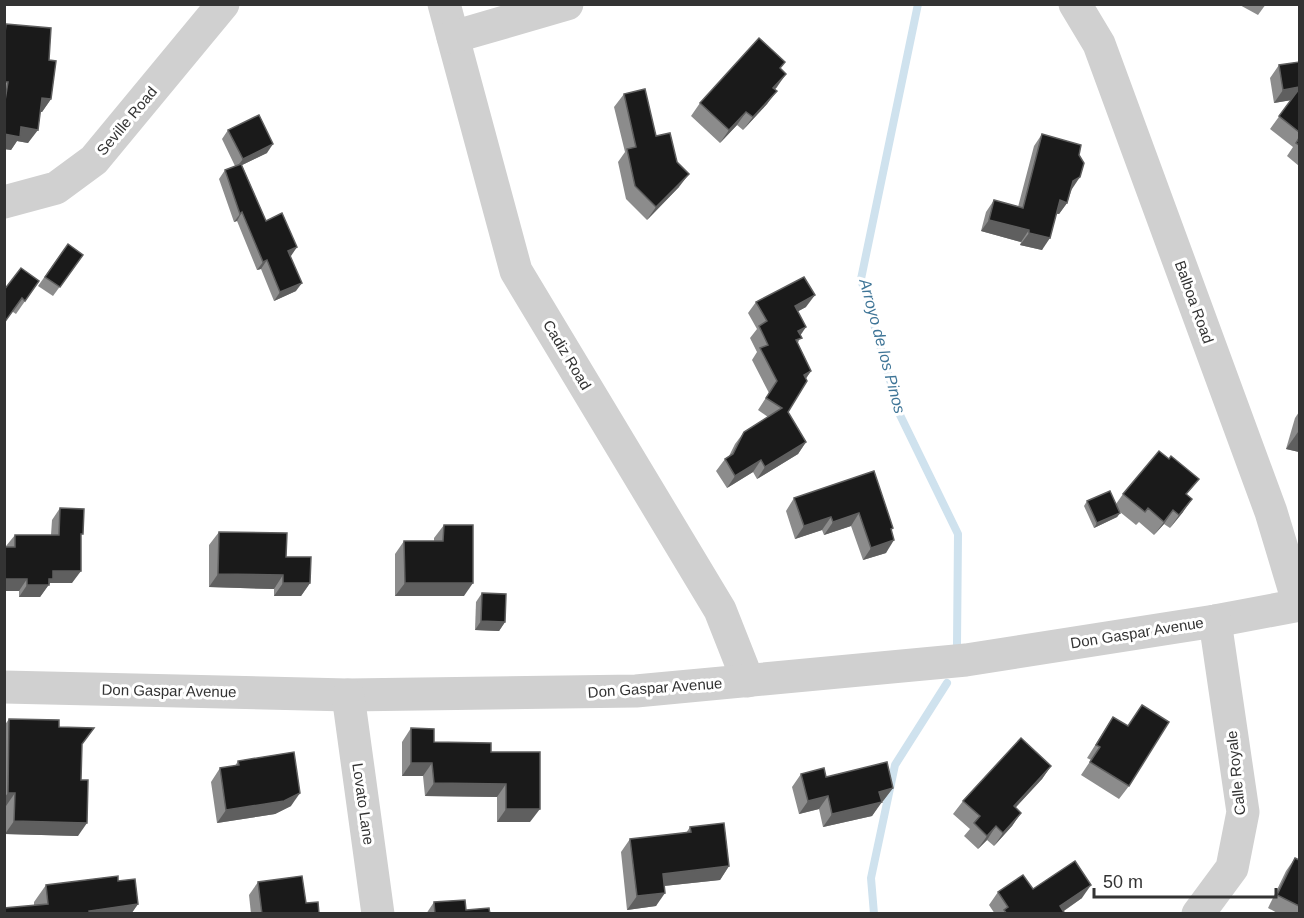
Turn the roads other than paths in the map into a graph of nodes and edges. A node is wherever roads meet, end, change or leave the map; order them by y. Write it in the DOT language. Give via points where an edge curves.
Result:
graph roads {
  1 [pos="223,4"];
  2 [pos="444,4"];
  3 [pos="567,4"];
  4 [pos="1075,4"];
  5 [pos="453,38"];
  6 [pos="4,202"];
  7 [pos="1299,605"];
  8 [pos="1215,621"];
  9 [pos="748,681"];
  10 [pos="4,687"];
  11 [pos="348,695"];
  12 [pos="378,914"];
  13 [pos="1198,914"];
  1 -- 6 [label="street, Seville Road" via="94,160 56,189"];
  2 -- 5 [label="street, Cadiz Road"];
  3 -- 5 [label="street"];
  4 -- 7 [label="street, Balboa Road" via="1100,44 1271,512"];
  5 -- 9 [label="street, Cadiz Road" via="516,271 720,610"];
  7 -- 8 [label="street, Don Gaspar Avenue"];
  8 -- 9 [label="street, Don Gaspar Avenue" via="966,660"];
  8 -- 13 [label="street, Calle Royale" via="1243,812 1232,868"];
  9 -- 11 [label="street, Don Gaspar Avenue" via="636,691"];
  10 -- 11 [label="street, Don Gaspar Avenue"];
  11 -- 12 [label="street, Lovato Lane"];
}
